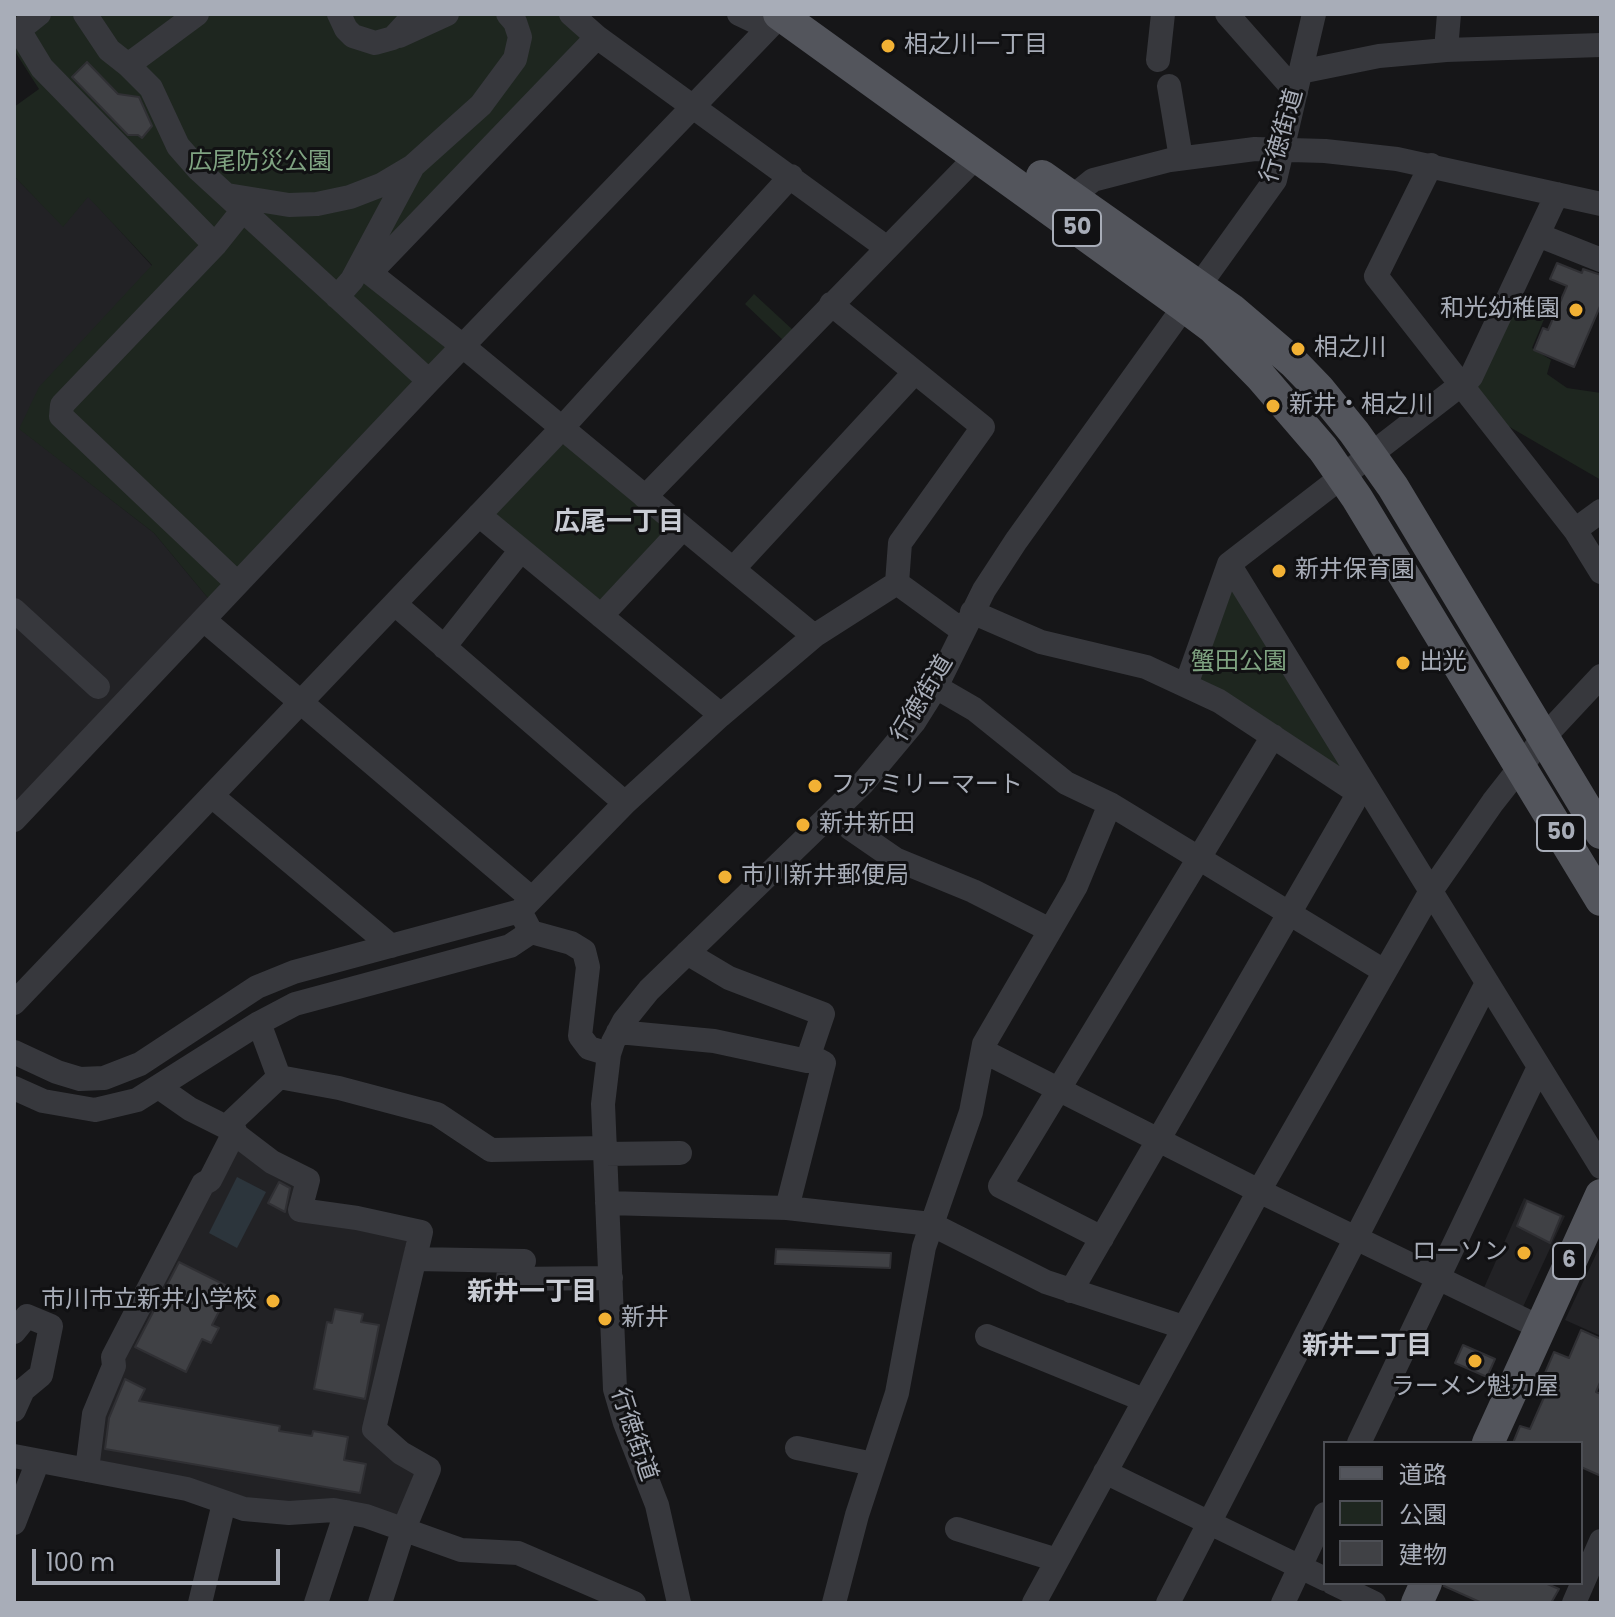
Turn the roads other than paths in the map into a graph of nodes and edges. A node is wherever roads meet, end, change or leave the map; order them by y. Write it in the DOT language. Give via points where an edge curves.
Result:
graph roads {
  1 [pos="39,14"];
  2 [pos="85,14"];
  3 [pos="197,14"];
  4 [pos="339,14"];
  5 [pos="415,14"];
  6 [pos="447,14"];
  7 [pos="508,14"];
  8 [pos="571,14"];
  9 [pos="739,14"];
  10 [pos="780,14"];
  11 [pos="815,14"];
  12 [pos="1163,14"];
  13 [pos="1227,14"];
  14 [pos="1314,14"];
  15 [pos="1449,14"];
  16 [pos="16,32"];
  17 [pos="597,37"];
  18 [pos="393,38"];
  19 [pos="1601,45"];
  20 [pos="1446,50"];
  21 [pos="1162,58"];
  22 [pos="128,65"];
  23 [pos="1298,82"];
  24 [pos="1169,86"];
  25 [pos="693,106"];
  26 [pos="1283,149"];
  27 [pos="977,156"];
  28 [pos="1181,158"];
  29 [pos="1431,165"];
  30 [pos="413,166"];
  31 [pos="791,176"];
  32 [pos="1557,194"];
  33 [pos="1072,197"];
  34 [pos="235,202"];
  35 [pos="1601,204"];
  36 [pos="289,205"];
  37 [pos="267,232"];
  38 [pos="1538,235"];
  39 [pos="215,245"];
  40 [pos="887,248"];
  41 [pos="1601,260"];
  42 [pos="337,297"];
  43 [pos="1193,297"];
  44 [pos="831,304"];
  45 [pos="464,347"];
  46 [pos="915,372"];
  47 [pos="429,381"];
  48 [pos="1461,384"];
  49 [pos="562,428"];
  50 [pos="1370,454"];
  51 [pos="1341,476"];
  52 [pos="645,497"];
  53 [pos="1601,511"];
  54 [pos="479,515"];
  55 [pos="683,528"];
  56 [pos="1575,530"];
  57 [pos="521,550"];
  58 [pos="1229,564"];
  59 [pos="733,569"];
  60 [pos="1601,572"];
  61 [pos="237,583"];
  62 [pos="897,583"];
  63 [pos="395,604"];
  64 [pos="14,610"];
  65 [pos="601,616"];
  66 [pos="204,620"];
  67 [pos="967,622"];
  68 [pos="814,636"];
  69 [pos="444,647"];
  70 [pos="1601,676"];
  71 [pos="1186,685"];
  72 [pos="98,687"];
  73 [pos="936,687"];
  74 [pos="300,702"];
  75 [pos="721,715"];
  76 [pos="1273,736"];
  77 [pos="1544,737"];
  78 [pos="1520,767"];
  79 [pos="1362,789"];
  80 [pos="212,796"];
  81 [pos="625,803"];
  82 [pos="1110,804"];
  83 [pos="835,811"];
  84 [pos="14,820"];
  85 [pos="1601,833"];
  86 [pos="1198,858"];
  87 [pos="1431,891"];
  88 [pos="1601,900"];
  89 [pos="527,914"];
  90 [pos="1290,914"];
  91 [pos="1050,930"];
  92 [pos="391,946"];
  93 [pos="687,953"];
  94 [pos="1384,971"];
  95 [pos="1487,983"];
  96 [pos="14,1003"];
  97 [pos="259,1023"];
  98 [pos="613,1043"];
  99 [pos="983,1051"];
  100 [pos="14,1052"];
  101 [pos="809,1055"];
  102 [pos="1539,1067"];
  103 [pos="279,1077"];
  104 [pos="14,1088"];
  105 [pos="160,1088"];
  106 [pos="1057,1089"];
  107 [pos="230,1129"];
  108 [pos="1158,1140"];
  109 [pos="604,1151"];
  110 [pos="680,1153"];
  111 [pos="1601,1167"];
  112 [pos="1259,1191"];
  113 [pos="1601,1195"];
  114 [pos="607,1203"];
  115 [pos="787,1208"];
  116 [pos="931,1224"];
  117 [pos="1357,1237"];
  118 [pos="1102,1238"];
  119 [pos="415,1259"];
  120 [pos="1437,1277"];
  121 [pos="611,1278"];
  122 [pos="1071,1291"];
  123 [pos="1183,1327"];
  124 [pos="1539,1327"];
  125 [pos="14,1332"];
  126 [pos="986,1337"];
  127 [pos="1144,1400"];
  128 [pos="14,1410"];
  129 [pos="1360,1441"];
  130 [pos="1489,1441"];
  131 [pos="797,1448"];
  132 [pos="26,1458"];
  133 [pos="873,1464"];
  134 [pos="87,1470"];
  135 [pos="1105,1472"];
  136 [pos="224,1503"];
  137 [pos="346,1512"];
  138 [pos="1323,1518"];
  139 [pos="14,1523"];
  140 [pos="1209,1523"];
  141 [pos="957,1529"];
  142 [pos="403,1531"];
  143 [pos="1601,1541"];
  144 [pos="1057,1560"];
  145 [pos="1300,1567"];
  146 [pos="1323,1578"];
  147 [pos="1583,1582"];
  148 [pos="1337,1585"];
  149 [pos="200,1603"];
  150 [pos="316,1603"];
  151 [pos="380,1603"];
  152 [pos="634,1603"];
  153 [pos="679,1603"];
  154 [pos="834,1603"];
  155 [pos="1034,1603"];
  156 [pos="1168,1603"];
  157 [pos="1283,1603"];
  158 [pos="1374,1603"];
  1 -- 16 [label="street"];
  2 -- 22 [label="street" via="109,50"];
  3 -- 22 [label="street"];
  4 -- 18 [label="street" via="353,36 375,43"];
  5 -- 18 [label="street"];
  6 -- 18 [label="street"];
  7 -- 30 [label="street" via="520,37 515,59 481,105"];
  8 -- 17 [label="street"];
  9 -- 10 [label="street" via="758,23"];
  10 -- 25 [label="street"];
  10 -- 27 [label="main road, 50"];
  11 -- 33 [label="main road, 50"];
  12 -- 21 [label="street"];
  13 -- 23 [label="street"];
  14 -- 23 [label="street, 行徳街道"];
  15 -- 20 [label="street"];
  16 -- 39 [label="street" via="42,68"];
  17 -- 25 [label="street"];
  17 -- 45 [label="street" via="370,273"];
  19 -- 20 [label="street"];
  20 -- 23 [label="street" via="1379,56"];
  22 -- 34 [label="street" via="151,88 178,146"];
  23 -- 26 [label="street, 行徳街道"];
  24 -- 28 [label="street"];
  25 -- 31 [label="street"];
  25 -- 45 [label="street"];
  26 -- 28 [label="street"];
  26 -- 29 [label="street"];
  26 -- 43 [label="street, 行徳街道" via="1275,180"];
  27 -- 40 [label="street"];
  27 -- 43 [label="main road, 50"];
  28 -- 33 [label="street" via="1093,180"];
  29 -- 32 [label="street"];
  29 -- 48 [label="street" via="1376,276"];
  30 -- 36 [label="street" via="350,197"];
  30 -- 42 [label="street" via="352,280"];
  31 -- 40 [label="street"];
  31 -- 49 [label="street"];
  32 -- 35 [label="street"];
  32 -- 38 [label="street"];
  33 -- 43 [label="main road, 50"];
  34 -- 36 [label="street"];
  34 -- 37 [label="street"];
  34 -- 39 [label="street"];
  36 -- 37 [label="street"];
  37 -- 42 [label="street"];
  38 -- 41 [label="street"];
  38 -- 48 [label="street" via="1471,377"];
  39 -- 61 [label="street" via="62,405 61,416"];
  40 -- 44 [label="street"];
  42 -- 47 [label="street"];
  43 -- 50 [label="main road, 50" via="1231,309 1293,362"];
  43 -- 51 [label="main road, 50" via="1213,328 1300,421"];
  43 -- 67 [label="street, 行徳街道" via="1016,541"];
  44 -- 46 [label="street"];
  44 -- 52 [label="street"];
  45 -- 47 [label="street"];
  45 -- 49 [label="street"];
  46 -- 59 [label="street"];
  46 -- 62 [label="street" via="983,427 900,543"];
  47 -- 61 [label="street"];
  48 -- 50 [label="street"];
  48 -- 56 [label="street"];
  49 -- 52 [label="street"];
  49 -- 54 [label="street"];
  50 -- 51 [label="street"];
  50 -- 77 [label="main road, 50"];
  51 -- 58 [label="street"];
  51 -- 78 [label="main road, 50"];
  52 -- 55 [label="street"];
  53 -- 56 [label="street"];
  54 -- 57 [label="street"];
  54 -- 63 [label="street"];
  55 -- 59 [label="street"];
  55 -- 65 [label="street"];
  56 -- 60 [label="street"];
  57 -- 65 [label="street"];
  57 -- 69 [label="street"];
  58 -- 71 [label="street"];
  58 -- 79 [label="street"];
  59 -- 68 [label="street"];
  61 -- 66 [label="street"];
  62 -- 67 [label="street"];
  62 -- 68 [label="street"];
  63 -- 69 [label="street"];
  63 -- 74 [label="street"];
  64 -- 72 [label="street"];
  65 -- 75 [label="street"];
  66 -- 74 [label="street"];
  66 -- 84 [label="street"];
  67 -- 71 [label="street" via="1146,667"];
  67 -- 73 [label="street, 行徳街道"];
  68 -- 75 [label="street"];
  69 -- 81 [label="street"];
  70 -- 77 [label="street"];
  71 -- 76 [label="street"];
  73 -- 82 [label="street" via="974,709 1066,783"];
  73 -- 83 [label="street, 行徳街道" via="881,763"];
  74 -- 80 [label="street"];
  74 -- 89 [label="street"];
  75 -- 81 [label="street"];
  76 -- 79 [label="street"];
  76 -- 86 [label="street"];
  77 -- 78 [label="street"];
  77 -- 85 [label="main road, 50"];
  78 -- 87 [label="street"];
  78 -- 88 [label="main road, 50"];
  79 -- 87 [label="street"];
  79 -- 90 [label="street"];
  80 -- 92 [label="street"];
  80 -- 96 [label="street"];
  81 -- 89 [label="street"];
  82 -- 86 [label="street"];
  82 -- 91 [label="street" via="1076,886"];
  83 -- 91 [label="street" via="895,859"];
  83 -- 93 [label="street, 行徳街道"];
  86 -- 90 [label="street"];
  86 -- 106 [label="street"];
  87 -- 94 [label="street"];
  87 -- 95 [label="street"];
  89 -- 92 [label="street"];
  89 -- 97 [label="street" via="510,946 295,1004"];
  89 -- 98 [label="street" via="584,951 588,967 580,1036 589,1048"];
  90 -- 94 [label="street"];
  90 -- 108 [label="street"];
  91 -- 99 [label="street"];
  92 -- 100 [label="street" via="257,987 140,1064 104,1078 80,1079"];
  93 -- 98 [label="street, 行徳街道" via="649,990"];
  93 -- 101 [label="street" via="729,978 823,1014"];
  94 -- 112 [label="street"];
  95 -- 102 [label="street"];
  95 -- 117 [label="street"];
  97 -- 103 [label="street"];
  97 -- 105 [label="street"];
  98 -- 101 [label="street" via="714,1041 807,1061"];
  98 -- 109 [label="street, 行徳街道" via="603,1104"];
  99 -- 106 [label="street"];
  99 -- 116 [label="street" via="971,1112"];
  101 -- 115 [label="street" via="824,1063"];
  102 -- 111 [label="street"];
  102 -- 120 [label="street"];
  103 -- 107 [label="street"];
  103 -- 109 [label="street" via="437,1114 491,1150"];
  104 -- 105 [label="street" via="43,1101 95,1110"];
  105 -- 107 [label="street"];
  106 -- 108 [label="street"];
  106 -- 118 [label="street" via="1000,1186"];
  107 -- 119 [label="street" via="272,1162 308,1180 300,1210 421,1232"];
  107 -- 134 [label="street" via="210,1180 203,1184 113,1357 94,1414"];
  108 -- 112 [label="street"];
  108 -- 118 [label="street"];
  109 -- 110 [label="street"];
  109 -- 114 [label="street, 行徳街道"];
  112 -- 117 [label="street"];
  112 -- 123 [label="street"];
  113 -- 124 [label="main road, 6"];
  114 -- 115 [label="street"];
  114 -- 121 [label="street, 行徳街道"];
  115 -- 116 [label="street"];
  116 -- 122 [label="street"];
  116 -- 133 [label="street" via="897,1393"];
  117 -- 120 [label="street"];
  117 -- 140 [label="street"];
  118 -- 122 [label="street"];
  119 -- 121 [label="street" via="518,1261 508,1279"];
  119 -- 142 [label="street" via="374,1429 429,1469"];
  120 -- 124 [label="street"];
  120 -- 129 [label="street"];
  121 -- 153 [label="street, 行徳街道" via="615,1389 657,1505"];
  122 -- 123 [label="street"];
  123 -- 127 [label="street"];
  124 -- 130 [label="main road, 6"];
  125 -- 128 [label="street" via="27,1316 51,1326 41,1375 23,1390"];
  126 -- 127 [label="street"];
  127 -- 135 [label="street"];
  131 -- 133 [label="street"];
  132 -- 134 [label="street"];
  132 -- 139 [label="street"];
  133 -- 154 [label="street"];
  134 -- 136 [label="street" via="187,1489"];
  135 -- 140 [label="street"];
  135 -- 144 [label="street"];
  136 -- 137 [label="street" via="259,1511"];
  136 -- 149 [label="street"];
  137 -- 142 [label="street"];
  137 -- 150 [label="street"];
  138 -- 145 [label="street"];
  140 -- 145 [label="street"];
  140 -- 156 [label="street"];
  141 -- 144 [label="street"];
  142 -- 151 [label="street"];
  142 -- 152 [label="street" via="461,1550 518,1553"];
  143 -- 147 [label="street"];
  144 -- 155 [label="street"];
  145 -- 146 [label="street"];
  145 -- 157 [label="street"];
  148 -- 158 [label="street"];
}
